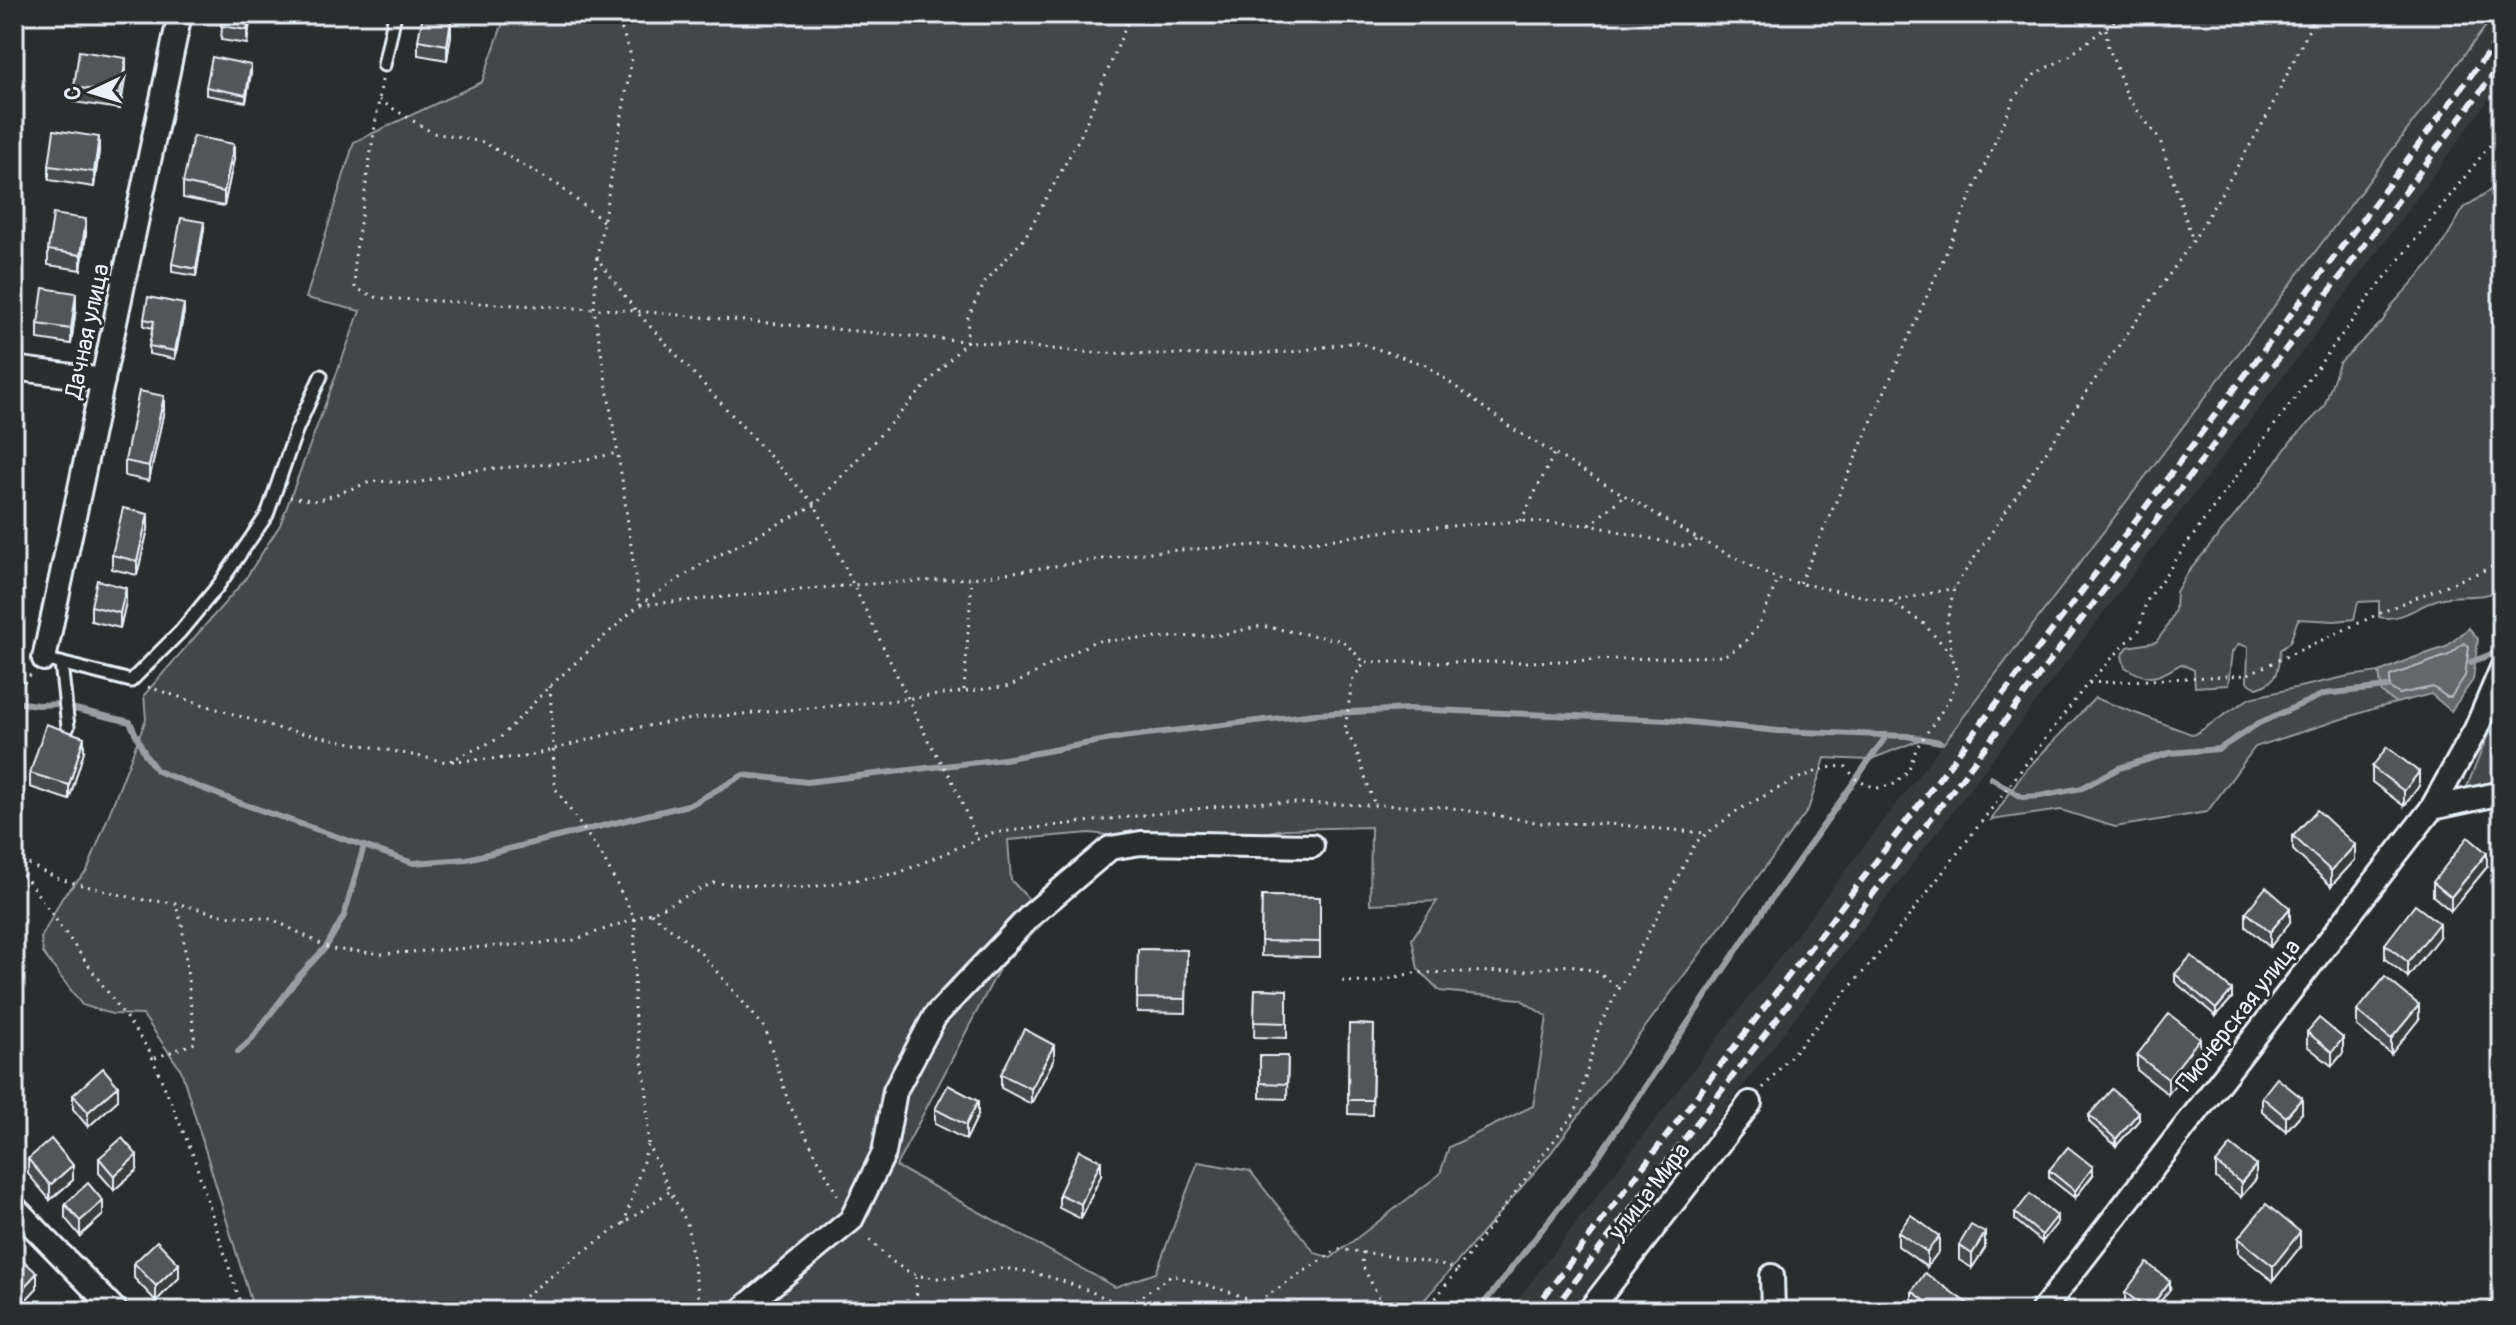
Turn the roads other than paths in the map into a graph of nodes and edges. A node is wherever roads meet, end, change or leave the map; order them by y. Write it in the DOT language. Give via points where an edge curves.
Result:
graph roads {
  1 [pos="180,14"];
  2 [pos="395,14"];
  3 [pos="384,65"];
  4 [pos="14,368"];
  5 [pos="321,376"];
  6 [pos="103,380"];
  7 [pos="52,661"];
  8 [pos="2502,668"];
  9 [pos="68,727"];
  10 [pos="2502,793"];
  11 [pos="2432,808"];
  12 [pos="1312,846"];
  13 [pos="1750,1103"];
  14 [pos="14,1207"];
  15 [pos="1772,1276"];
  16 [pos="116,1311"];
  17 [pos="740,1311"];
  18 [pos="1589,1311"];
  19 [pos="1773,1311"];
  20 [pos="2042,1311"];
  1 -- 6 [label="street, Дачная улица"];
  2 -- 3 [label="lane"];
  4 -- 6 [label="street"];
  5 -- 7 [label="lane" via="267,515 180,632 131,681"];
  6 -- 7 [label="street, Дачная улица"];
  7 -- 9 [label="lane"];
  8 -- 11 [label="street, Пионерская улица" via="2476,729"];
  10 -- 11 [label="street"];
  11 -- 20 [label="street, Пионерская улица"];
  12 -- 17 [label="street" via="1141,843 1110,848 1030,916 935,1016 895,1091 884,1153 851,1220"];
  13 -- 18 [label="street, улица Мира"];
  14 -- 16 [label="street"];
  15 -- 19 [label="street"];
}
